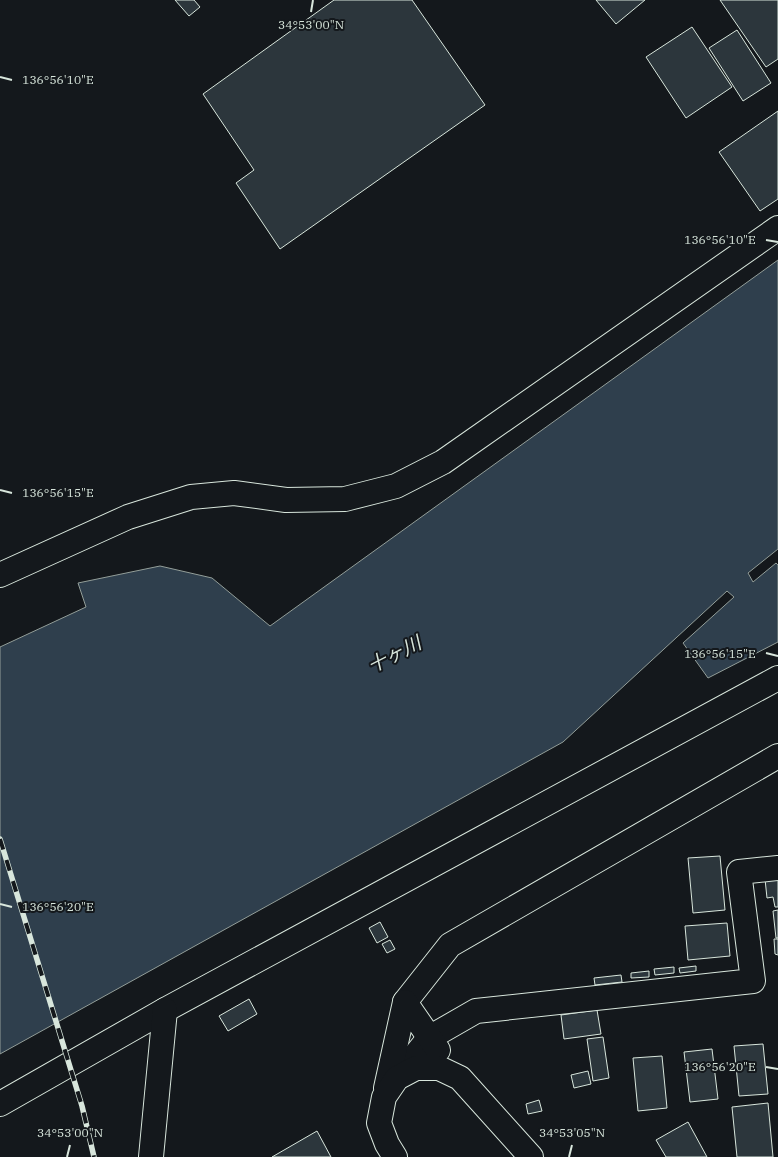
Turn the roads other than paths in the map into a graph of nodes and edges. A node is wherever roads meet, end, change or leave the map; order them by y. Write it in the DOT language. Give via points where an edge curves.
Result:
graph roads {
  1 [pos="778,228"];
  2 [pos="0,575"];
  3 [pos="778,678"];
  4 [pos="778,756"];
  5 [pos="778,868"];
  6 [pos="404,1002"];
  7 [pos="165,1010"];
  8 [pos="428,1038"];
  9 [pos="460,1078"];
  10 [pos="390,1087"];
  11 [pos="0,1104"];
  12 [pos="151,1157"];
  13 [pos="395,1157"];
  14 [pos="531,1157"];
  1 -- 2 [label="street" via="443,462 396,486 345,499 286,500 234,493 191,497 128,516"];
  3 -- 7 [label="street"];
  4 -- 6 [label="street" via="450,945"];
  5 -- 8 [label="street" via="739,872 753,981 476,1011"];
  6 -- 8 [label="street"];
  6 -- 10 [label="street"];
  7 -- 11 [label="street"];
  7 -- 12 [label="street"];
  8 -- 9 [label="street"];
  8 -- 10 [label="street"];
  9 -- 10 [label="street" via="439,1068 416,1068"];
  9 -- 14 [label="street"];
  10 -- 13 [label="street" via="379,1123 386,1144"];
}
